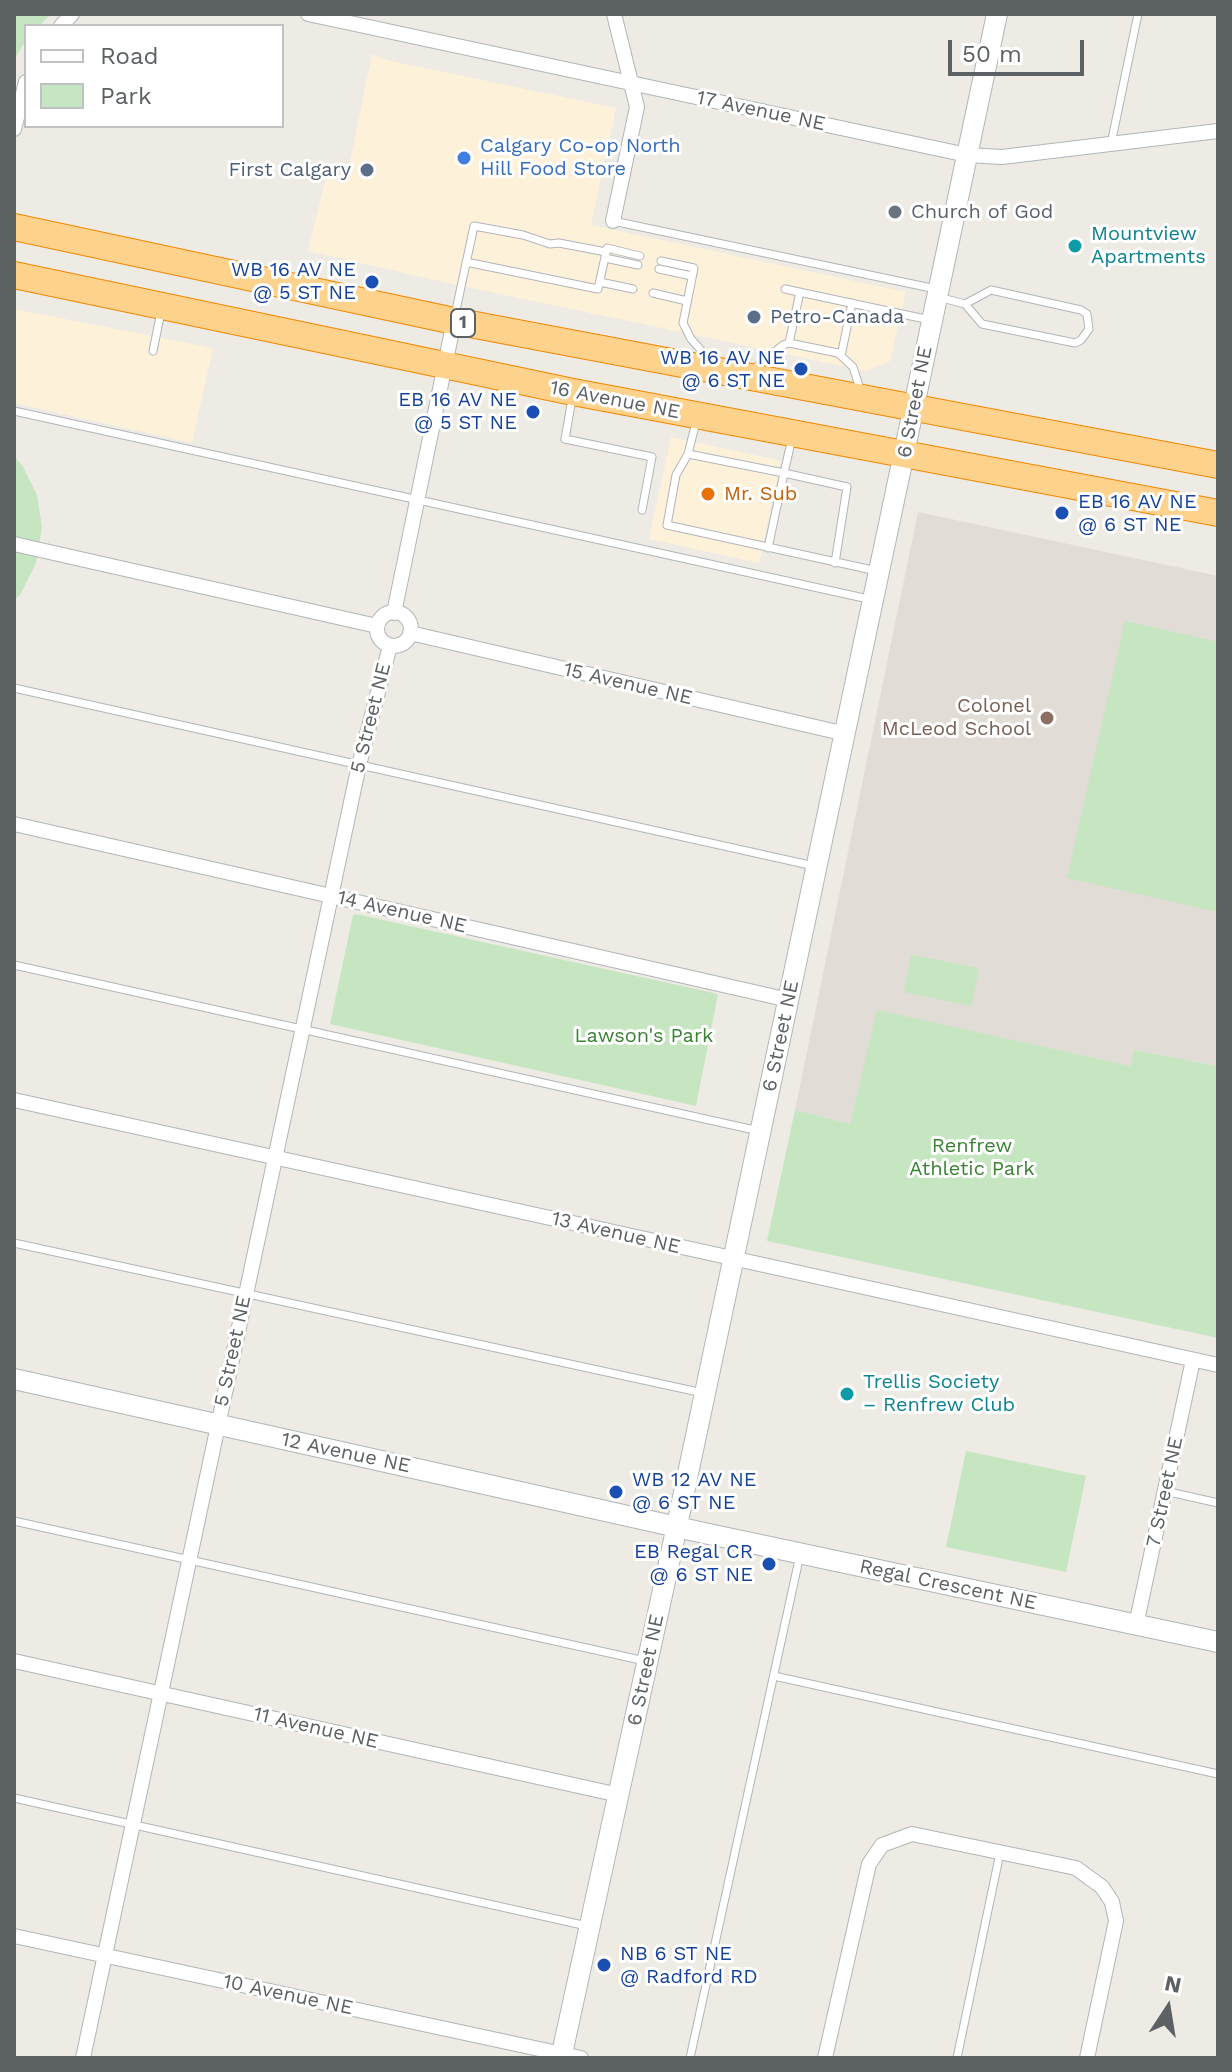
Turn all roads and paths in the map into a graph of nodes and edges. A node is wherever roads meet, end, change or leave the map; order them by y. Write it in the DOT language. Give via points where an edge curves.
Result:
graph roads {
  1 [pos="308,14"];
  2 [pos="614,14"];
  3 [pos="996,14"];
  4 [pos="1138,14"];
  5 [pos="631,83"];
  6 [pos="21,88"];
  7 [pos="14,129"];
  8 [pos="1218,131"];
  9 [pos="1111,144"];
  10 [pos="967,155"];
  11 [pos="613,221"];
  12 [pos="14,227"];
  13 [pos="606,253"];
  14 [pos="639,260"];
  15 [pos="466,262"];
  16 [pos="660,265"];
  17 [pos="14,275"];
  18 [pos="600,282"];
  19 [pos="633,289"];
  20 [pos="785,289"];
  21 [pos="800,292"];
  22 [pos="653,293"];
  23 [pos="937,293"];
  24 [pos="687,301"];
  25 [pos="852,303"];
  26 [pos="965,304"];
  27 [pos="162,306"];
  28 [pos="454,321"];
  29 [pos="932,321"];
  30 [pos="789,343"];
  31 [pos="153,351"];
  32 [pos="841,356"];
  33 [pos="444,365"];
  34 [pos="719,371"];
  35 [pos="747,376"];
  36 [pos="573,392"];
  37 [pos="863,398"];
  38 [pos="915,408"];
  39 [pos="14,411"];
  40 [pos="697,416"];
  41 [pos="793,432"];
  42 [pos="688,454"];
  43 [pos="905,454"];
  44 [pos="1218,465"];
  45 [pos="784,473"];
  46 [pos="416,500"];
  47 [pos="642,510"];
  48 [pos="1218,513"];
  49 [pos="14,544"];
  50 [pos="768,548"];
  51 [pos="835,563"];
  52 [pos="881,572"];
  53 [pos="875,601"];
  54 [pos="394,613"];
  55 [pos="377,626"];
  56 [pos="410,633"];
  57 [pos="390,646"];
  58 [pos="14,688"];
  59 [pos="846,734"];
  60 [pos="359,765"];
  61 [pos="14,824"];
  62 [pos="816,866"];
  63 [pos="331,896"];
  64 [pos="14,965"];
  65 [pos="789,1000"];
  66 [pos="303,1030"];
  67 [pos="14,1100"];
  68 [pos="761,1131"];
  69 [pos="275,1156"];
  70 [pos="14,1243"];
  71 [pos="732,1259"];
  72 [pos="245,1293"];
  73 [pos="1193,1360"];
  74 [pos="1218,1365"];
  75 [pos="14,1379"];
  76 [pos="705,1394"];
  77 [pos="218,1424"];
  78 [pos="1165,1491"];
  79 [pos="1218,1503"];
  80 [pos="14,1521"];
  81 [pos="677,1526"];
  82 [pos="801,1553"];
  83 [pos="190,1559"];
  84 [pos="1136,1625"];
  85 [pos="1218,1642"];
  86 [pos="14,1661"];
  87 [pos="648,1661"];
  88 [pos="774,1676"];
  89 [pos="161,1693"];
  90 [pos="1218,1774"];
  91 [pos="619,1795"];
  92 [pos="14,1798"];
  93 [pos="133,1825"];
  94 [pos="1000,1850"];
  95 [pos="590,1926"];
  96 [pos="14,1936"];
  97 [pos="104,1956"];
  98 [pos="568,2056"];
  99 [pos="83,2058"];
  100 [pos="690,2058"];
  101 [pos="825,2058"];
  102 [pos="957,2058"];
  103 [pos="1087,2058"];
  1 -- 5 [label="street, 17 Avenue NE"];
  2 -- 5 [label="street"];
  3 -- 10 [label="street, 6 Street NE"];
  4 -- 9 [label="lane"];
  5 -- 10 [label="street, 17 Avenue NE"];
  5 -- 11 [label="street" via="637,107"];
  6 -- 7 [label="street"];
  8 -- 9 [label="street, 17 Avenue NE"];
  9 -- 10 [label="street, 17 Avenue NE" via="1002,157"];
  10 -- 23 [label="street, 6 Street NE"];
  11 -- 23 [label="lane"];
  12 -- 28 [label="highway, 1"];
  13 -- 14 [label="lane"];
  13 -- 15 [label="lane" via="474,226"];
  13 -- 18 [label="lane"];
  15 -- 18 [label="lane" via="598,289"];
  15 -- 28 [label="lane"];
  16 -- 24 [label="lane" via="694,268"];
  17 -- 27 [label="highway, 16 Avenue NE / 1"];
  18 -- 19 [label="lane"];
  20 -- 21 [label="lane"];
  21 -- 25 [label="lane"];
  21 -- 30 [label="lane"];
  22 -- 24 [label="lane"];
  23 -- 26 [label="lane"];
  23 -- 29 [label="street, 6 Street NE"];
  24 -- 34 [label="lane" via="683,323"];
  25 -- 29 [label="lane"];
  25 -- 32 [label="lane"];
  26 -- 26 [label="lane" via="991,290 1081,310 1089,329 1075,343 982,324"];
  27 -- 31 [label="lane"];
  27 -- 33 [label="highway, 16 Avenue NE / 1"];
  28 -- 33 [label="street"];
  28 -- 34 [label="highway, 1"];
  29 -- 38 [label="street, 6 Street NE"];
  30 -- 32 [label="lane"];
  30 -- 35 [label="lane"];
  32 -- 37 [label="lane" via="853,367"];
  33 -- 36 [label="highway, 16 Avenue NE / 1"];
  33 -- 46 [label="street"];
  34 -- 35 [label="highway, 1"];
  35 -- 37 [label="highway, 1"];
  36 -- 40 [label="highway, 16 Avenue NE / 1"];
  36 -- 47 [label="lane" via="565,439 652,457"];
  37 -- 38 [label="highway, 1"];
  38 -- 43 [label="street, 6 Street NE"];
  38 -- 44 [label="highway, 1"];
  39 -- 46 [label="lane"];
  40 -- 41 [label="highway, 16 Avenue NE / 1"];
  40 -- 42 [label="lane"];
  41 -- 43 [label="highway, 16 Avenue NE / 1"];
  41 -- 45 [label="lane"];
  42 -- 45 [label="lane"];
  42 -- 50 [label="lane" via="676,475 667,525"];
  43 -- 48 [label="highway, 16 Avenue NE / 1"];
  43 -- 52 [label="street, 6 Street NE"];
  45 -- 50 [label="lane"];
  45 -- 51 [label="lane" via="847,487"];
  46 -- 53 [label="lane"];
  46 -- 54 [label="street"];
  49 -- 55 [label="street"];
  50 -- 51 [label="lane"];
  51 -- 52 [label="lane"];
  52 -- 53 [label="street, 6 Street NE"];
  53 -- 59 [label="street, 6 Street NE"];
  54 -- 55 [label="street"];
  54 -- 56 [label="street" via="407,619"];
  55 -- 57 [label="street" via="381,640"];
  56 -- 57 [label="street" via="400,645"];
  56 -- 59 [label="street, 15 Avenue NE"];
  57 -- 60 [label="street, 5 Street NE"];
  58 -- 60 [label="lane"];
  59 -- 62 [label="street, 6 Street NE"];
  60 -- 62 [label="lane"];
  60 -- 63 [label="street, 5 Street NE"];
  61 -- 63 [label="street, 14 Avenue NE"];
  62 -- 65 [label="street, 6 Street NE"];
  63 -- 65 [label="street, 14 Avenue NE"];
  63 -- 66 [label="street, 5 Street NE"];
  64 -- 66 [label="lane"];
  65 -- 68 [label="street, 6 Street NE"];
  66 -- 68 [label="lane"];
  66 -- 69 [label="street, 5 Street NE"];
  67 -- 69 [label="street, 13 Avenue NE"];
  68 -- 71 [label="street, 6 Street NE"];
  69 -- 71 [label="street, 13 Avenue NE"];
  69 -- 72 [label="street, 5 Street NE"];
  70 -- 72 [label="lane"];
  71 -- 73 [label="street, 13 Avenue NE"];
  71 -- 76 [label="street, 6 Street NE"];
  72 -- 76 [label="lane"];
  72 -- 77 [label="street, 5 Street NE"];
  73 -- 74 [label="street, 13 Avenue NE"];
  73 -- 78 [label="street, 7 Street NE"];
  75 -- 77 [label="street, 12 Avenue NE"];
  76 -- 81 [label="street, 6 Street NE"];
  77 -- 81 [label="street, 12 Avenue NE"];
  77 -- 83 [label="street, 5 Street NE"];
  78 -- 79 [label="lane"];
  78 -- 84 [label="street, 7 Street NE"];
  80 -- 83 [label="lane"];
  81 -- 82 [label="street, Regal Crescent NE"];
  81 -- 87 [label="street, 6 Street NE"];
  82 -- 84 [label="street, Regal Crescent NE"];
  82 -- 88 [label="lane"];
  83 -- 87 [label="lane"];
  83 -- 89 [label="street, 5 Street NE"];
  84 -- 85 [label="street, Regal Crescent NE"];
  86 -- 89 [label="street, 11 Avenue NE"];
  87 -- 91 [label="street, 6 Street NE"];
  88 -- 90 [label="lane"];
  88 -- 100 [label="lane"];
  89 -- 91 [label="street, 11 Avenue NE"];
  89 -- 93 [label="street, 5 Street NE"];
  91 -- 95 [label="street, 6 Street NE"];
  92 -- 93 [label="lane"];
  93 -- 95 [label="lane"];
  93 -- 97 [label="street, 5 Street NE"];
  94 -- 101 [label="street" via="912,1834 882,1845 869,1864"];
  94 -- 102 [label="lane"];
  94 -- 103 [label="street" via="1076,1868 1102,1887 1112,1902 1116,1921"];
  95 -- 98 [label="street, 6 Street NE"];
  96 -- 97 [label="street, 10 Avenue NE"];
  97 -- 98 [label="street, 10 Avenue NE"];
  97 -- 99 [label="street, 5 Street NE"];
}
